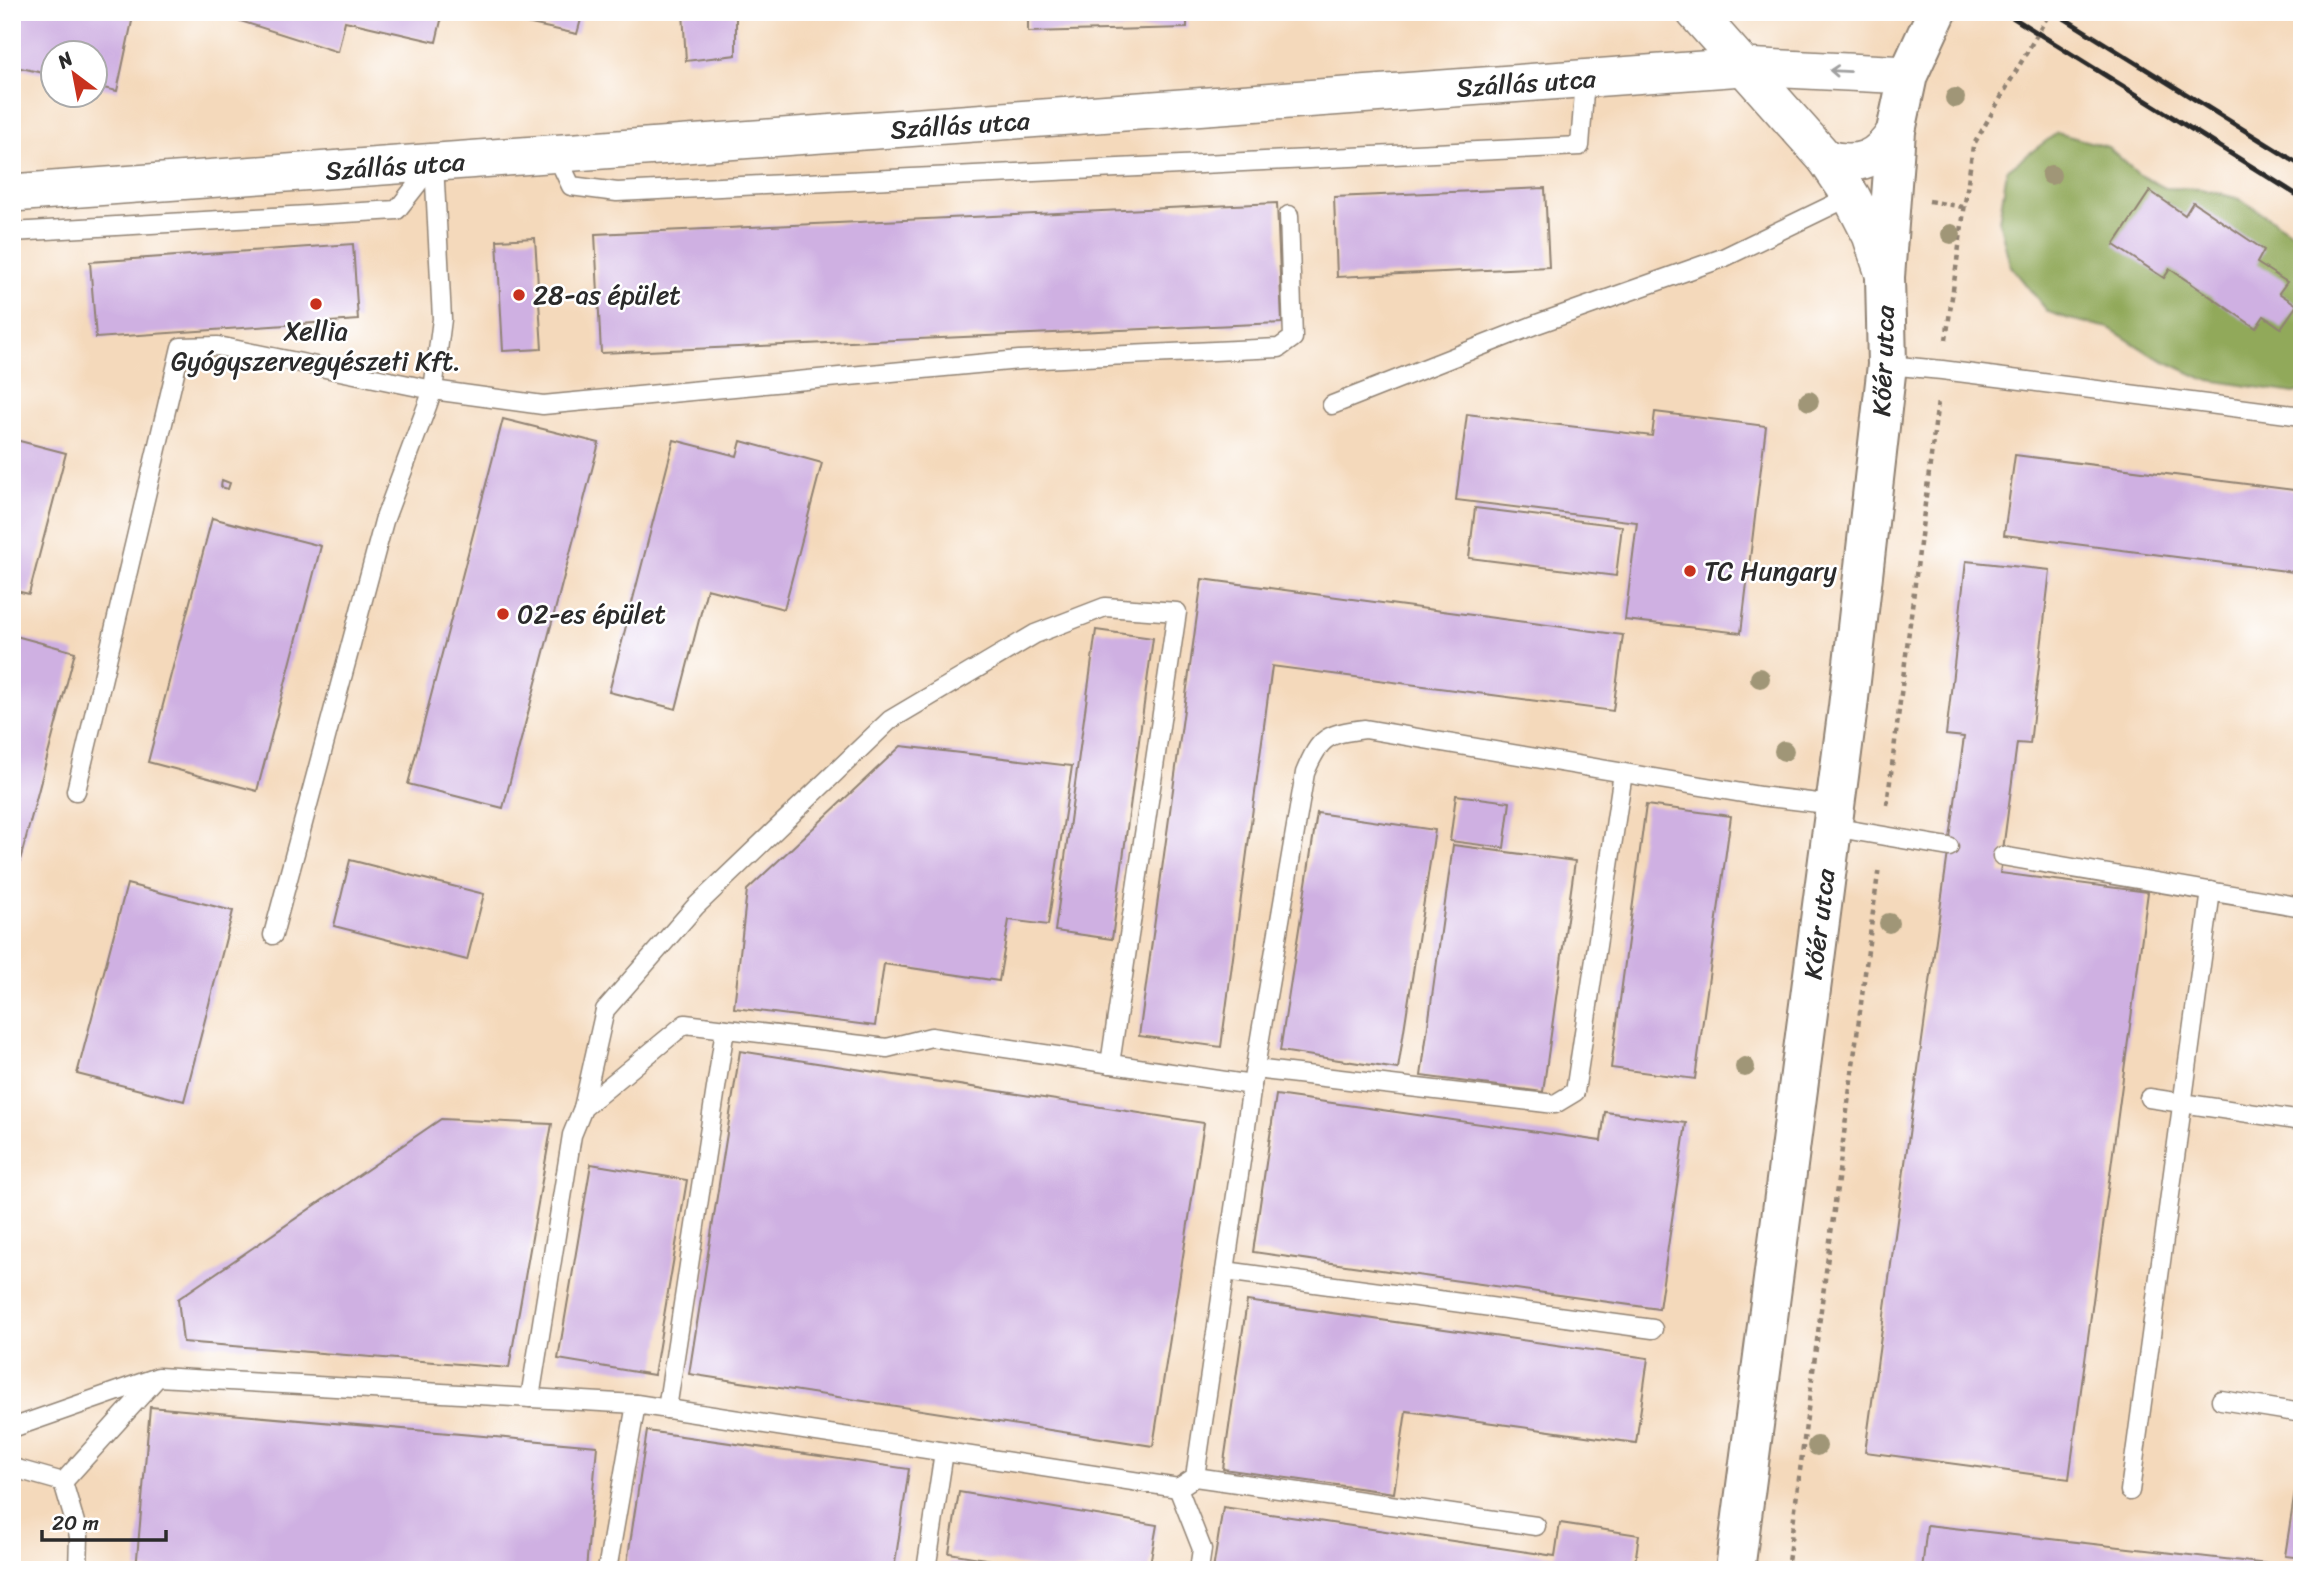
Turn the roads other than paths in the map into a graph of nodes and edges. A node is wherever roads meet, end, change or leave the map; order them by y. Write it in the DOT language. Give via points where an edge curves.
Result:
graph roads {
  1 [pos="1695,12"];
  2 [pos="1937,12"];
  3 [pos="1743,67"];
  4 [pos="1908,75"];
  5 [pos="1585,79"];
  6 [pos="1896,131"];
  7 [pos="556,154"];
  8 [pos="1826,159"];
  9 [pos="435,163"];
  10 [pos="12,193"];
  11 [pos="1851,196"];
  12 [pos="1289,215"];
  13 [pos="12,232"];
  14 [pos="1885,276"];
  15 [pos="1887,365"];
  16 [pos="433,390"];
  17 [pos="1332,405"];
  18 [pos="2302,416"];
  19 [pos="1623,773"];
  20 [pos="76,791"];
  21 [pos="1834,816"];
  22 [pos="1949,847"];
  23 [pos="2002,856"];
  24 [pos="2211,891"];
  25 [pos="2302,907"];
  26 [pos="272,935"];
  27 [pos="725,1029"];
  28 [pos="1110,1064"];
  29 [pos="1253,1077"];
  30 [pos="2150,1098"];
  31 [pos="2182,1104"];
  32 [pos="583,1108"];
  33 [pos="2302,1121"];
  34 [pos="1225,1271"];
  35 [pos="1653,1329"];
  36 [pos="159,1377"];
  37 [pos="530,1398"];
  38 [pos="2221,1400"];
  39 [pos="636,1404"];
  40 [pos="667,1409"];
  41 [pos="2302,1413"];
  42 [pos="12,1428"];
  43 [pos="944,1452"];
  44 [pos="12,1469"];
  45 [pos="1195,1477"];
  46 [pos="63,1482"];
  47 [pos="1178,1488"];
  48 [pos="2130,1491"];
  49 [pos="1536,1526"];
  50 [pos="78,1570"];
  51 [pos="607,1570"];
  52 [pos="926,1570"];
  53 [pos="1199,1570"];
  54 [pos="1735,1570"];
  1 -- 3 [label="street, Kőér utca"];
  2 -- 4 [label="street, Kőér utca"];
  4 -- 3 [label="street, Szállás utca, one-way"];
  3 -- 5 [label="street, Szállás utca"];
  3 -- 8 [label="street, Kőér utca"];
  4 -- 6 [label="street, Kőér utca"];
  5 -- 7 [label="street, Szállás utca"];
  5 -- 7 [label="lane" via="1580,146 617,192 571,186"];
  6 -- 8 [label="street" via="1874,156 1859,162"];
  6 -- 14 [label="street, Kőér utca"];
  7 -- 9 [label="street, Szállás utca"];
  8 -- 11 [label="street, Kőér utca"];
  9 -- 10 [label="street, Szállás utca"];
  9 -- 13 [label="lane" via="397,210"];
  9 -- 16 [label="lane" via="442,318"];
  11 -- 14 [label="street, Kőér utca"];
  11 -- 17 [label="lane" via="1723,258 1537,324"];
  12 -- 16 [label="lane" via="1293,338 1279,348 1019,360 542,405"];
  14 -- 15 [label="street, Kőér utca"];
  15 -- 18 [label="lane"];
  15 -- 21 [label="street, Kőér utca"];
  16 -- 20 [label="lane" via="218,346 181,347"];
  16 -- 26 [label="lane" via="384,521"];
  19 -- 21 [label="lane" via="1760,796"];
  19 -- 29 [label="lane" via="1575,1092 1555,1104"];
  19 -- 29 [label="lane" via="1365,729 1336,733 1315,748 1305,773"];
  21 -- 22 [label="lane" via="1883,836"];
  21 -- 54 [label="street, Kőér utca"];
  23 -- 24 [label="lane"];
  24 -- 25 [label="lane"];
  24 -- 31 [label="lane"];
  27 -- 28 [label="lane" via="887,1048 931,1037"];
  27 -- 32 [label="lane" via="685,1024"];
  27 -- 40 [label="lane"];
  28 -- 29 [label="lane"];
  28 -- 32 [label="lane" via="1177,612 1105,607 1035,634 890,720 695,907 606,1010"];
  29 -- 34 [label="lane"];
  30 -- 31 [label="lane"];
  31 -- 33 [label="lane"];
  31 -- 48 [label="lane"];
  32 -- 37 [label="lane" via="572,1135"];
  34 -- 35 [label="lane"];
  34 -- 45 [label="lane"];
  36 -- 37 [label="lane"];
  36 -- 42 [label="lane"];
  36 -- 46 [label="lane"];
  37 -- 39 [label="lane"];
  38 -- 41 [label="lane"];
  39 -- 40 [label="lane"];
  39 -- 51 [label="lane"];
  40 -- 43 [label="lane"];
  43 -- 47 [label="lane"];
  43 -- 52 [label="lane"];
  44 -- 46 [label="lane"];
  45 -- 47 [label="lane"];
  45 -- 49 [label="lane"];
  46 -- 50 [label="lane" via="79,1536"];
  47 -- 53 [label="lane" via="1202,1549"];
}
